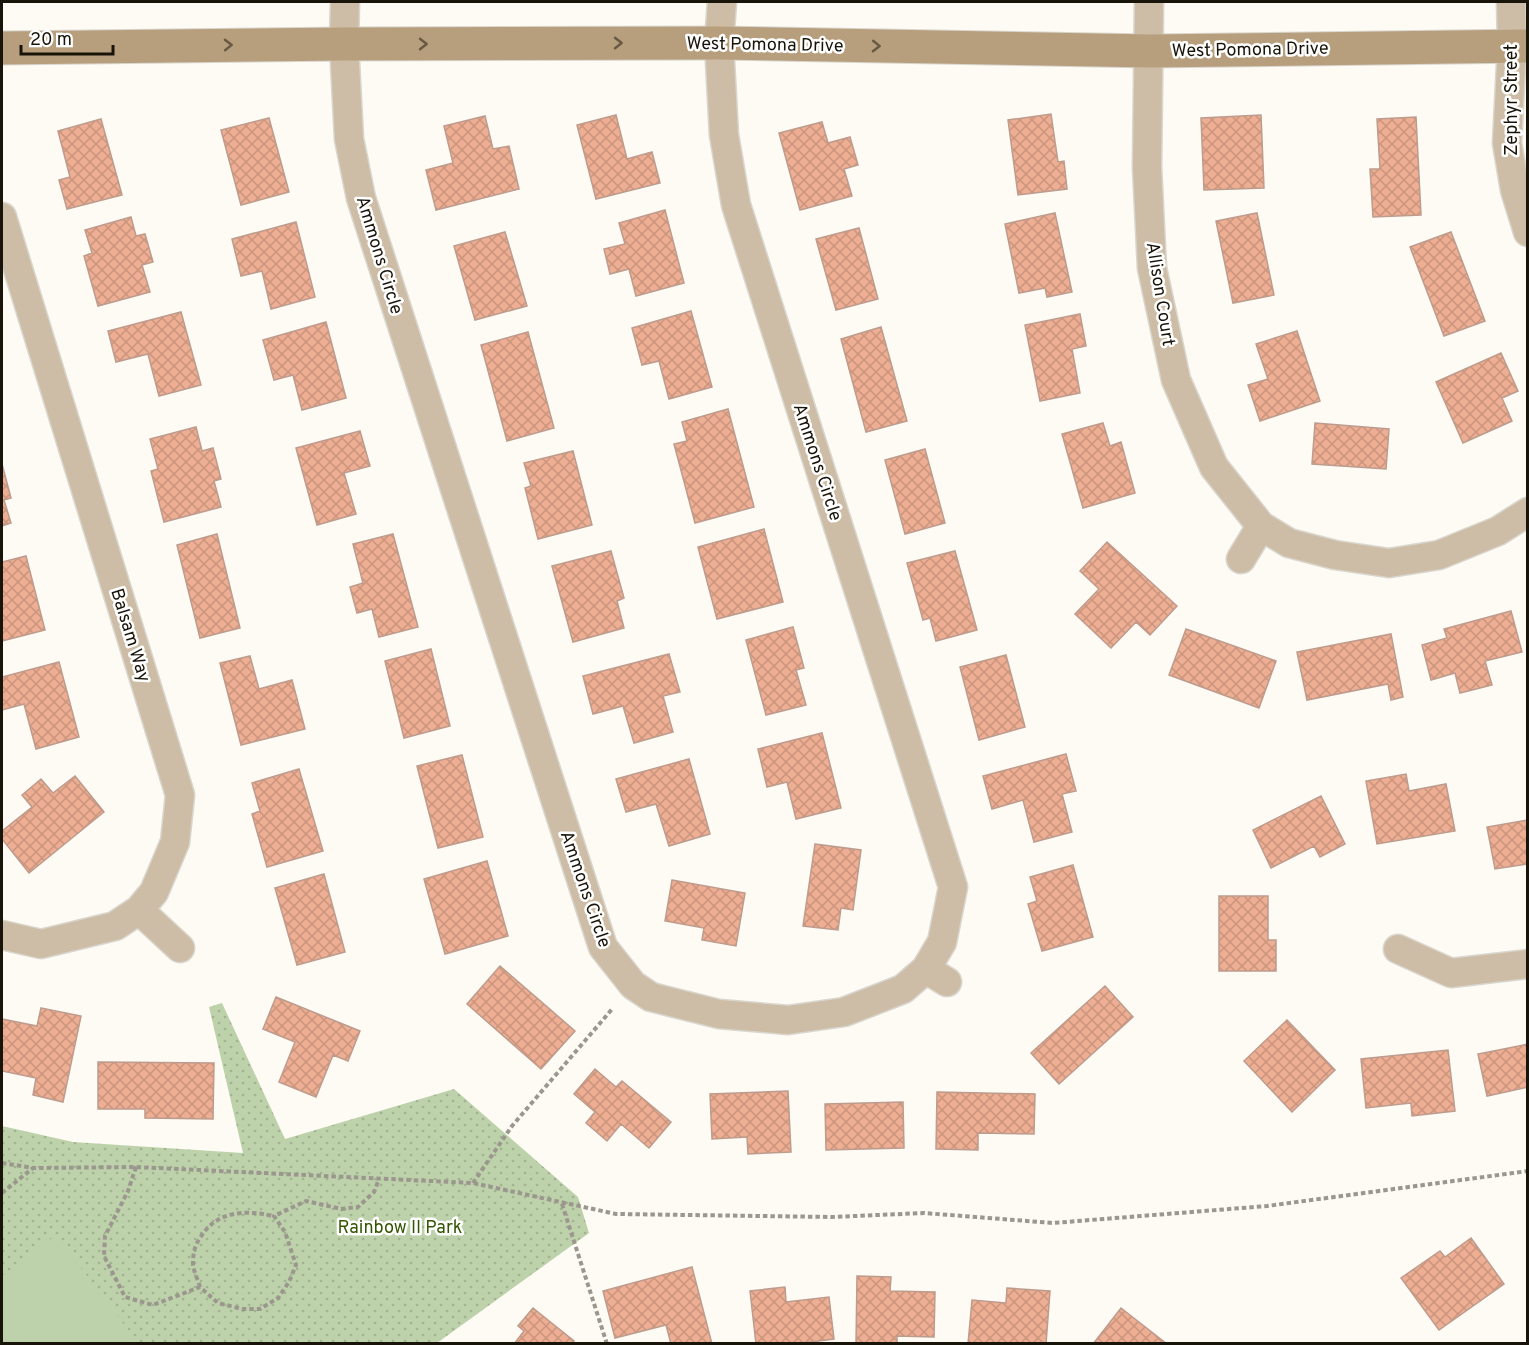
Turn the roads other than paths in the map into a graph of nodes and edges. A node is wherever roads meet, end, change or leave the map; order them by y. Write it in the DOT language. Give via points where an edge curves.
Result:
graph roads {
  1 [pos="345,2"];
  2 [pos="722,2"];
  3 [pos="1149,2"];
  4 [pos="1511,2"];
  5 [pos="719,43"];
  6 [pos="344,44"];
  7 [pos="1520,46"];
  8 [pos="2,48"];
  9 [pos="1150,51"];
  10 [pos="2,217"];
  11 [pos="1527,232"];
  12 [pos="1527,512"];
  13 [pos="1261,526"];
  14 [pos="1241,559"];
  15 [pos="139,910"];
  16 [pos="2,935"];
  17 [pos="180,948"];
  18 [pos="1398,949"];
  19 [pos="1527,964"];
  1 -- 6 [label="street, Ammons Circle"];
  2 -- 5 [label="street, Ammons Circle"];
  3 -- 9 [label="street, Allison Court"];
  4 -- 7 [label="street, Zephyr Street"];
  6 -- 5 [label="street, West Pomona Drive, one-way"];
  5 -- 6 [label="street, Ammons Circle" via="724,135 736,205 953,887 936,975 844,1012 788,1020 719,1014 651,997 633,985 603,947 362,198 349,139"];
  5 -- 9 [label="street, West Pomona Drive, one-way"];
  8 -- 6 [label="street, West Pomona Drive, one-way"];
  7 -- 9 [label="street, West Pomona Drive"];
  7 -- 11 [label="street, Zephyr Street" via="1507,143"];
  9 -- 13 [label="street, Allison Court" via="1147,167 1152,268 1176,380 1214,467"];
  10 -- 15 [label="street, Balsam Way" via="180,795 174,842 154,892"];
  12 -- 13 [label="street, Allison Court" via="1498,531 1439,555 1389,563 1289,543"];
  13 -- 14 [label="street"];
  15 -- 16 [label="street, Balsam Way" via="115,926 41,944"];
  15 -- 17 [label="street"];
  18 -- 19 [label="street" via="1451,973"];
}
